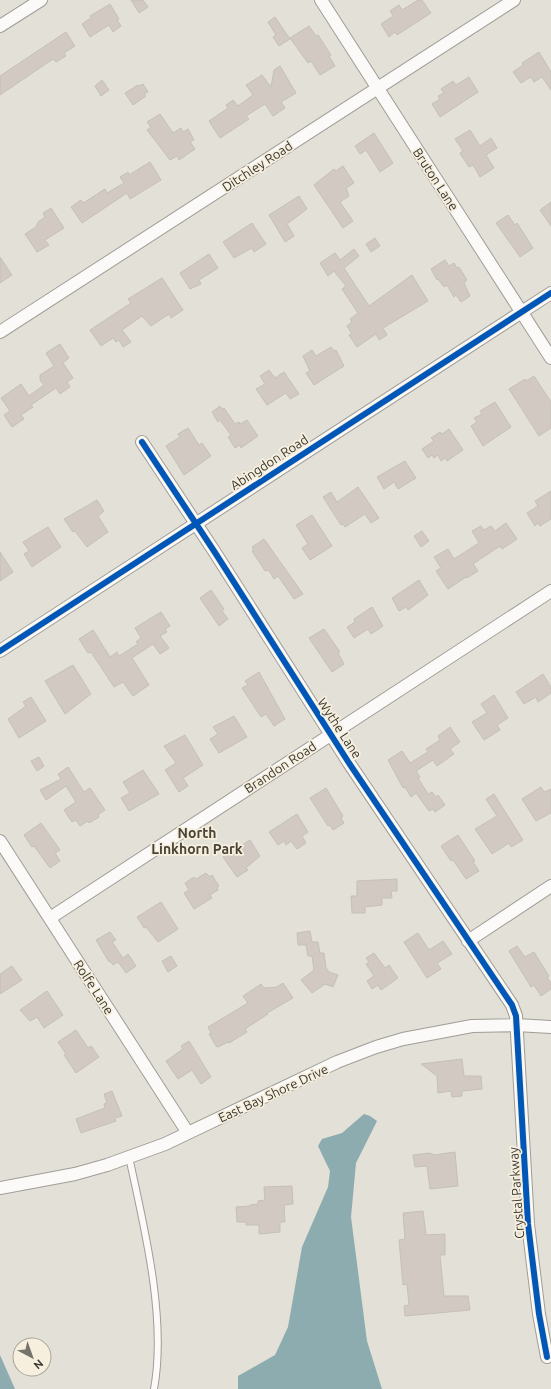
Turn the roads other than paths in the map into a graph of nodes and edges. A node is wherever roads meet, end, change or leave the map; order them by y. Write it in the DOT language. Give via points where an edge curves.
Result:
graph roads {
  1 [pos="42,0"];
  2 [pos="321,0"];
  3 [pos="514,0"];
  4 [pos="0,26"];
  5 [pos="377,88"];
  6 [pos="551,293"];
  7 [pos="522,312"];
  8 [pos="0,332"];
  9 [pos="551,358"];
  10 [pos="142,442"];
  11 [pos="196,523"];
  12 [pos="551,591"];
  13 [pos="0,651"];
  14 [pos="330,734"];
  15 [pos="0,841"];
  16 [pos="551,886"];
  17 [pos="50,918"];
  18 [pos="468,941"];
  19 [pos="516,1025"];
  20 [pos="551,1027"];
  21 [pos="188,1133"];
  22 [pos="129,1157"];
  23 [pos="0,1188"];
  24 [pos="548,1357"];
  25 [pos="154,1389"];
  1 -- 4 [label="street"];
  2 -- 5 [label="street, Bruton Lane"];
  3 -- 5 [label="street, Ditchley Road"];
  5 -- 7 [label="street, Bruton Lane"];
  5 -- 8 [label="street, Ditchley Road"];
  6 -- 7 [label="street, Abingdon Road"];
  7 -- 9 [label="street, Bruton Lane"];
  7 -- 11 [label="street, Abingdon Road"];
  10 -- 11 [label="street, Wythe Lane"];
  11 -- 13 [label="street, Abingdon Road"];
  11 -- 14 [label="street, Wythe Lane"];
  12 -- 14 [label="street, Brandon Road"];
  14 -- 17 [label="street, Brandon Road"];
  14 -- 18 [label="street, Wythe Lane"];
  15 -- 17 [label="street, Rolfe Lane"];
  16 -- 18 [label="street"];
  17 -- 21 [label="street, Rolfe Lane"];
  18 -- 19 [label="street, Wythe Lane" via="507,994"];
  19 -- 20 [label="street, East Bay Shore Drive"];
  19 -- 21 [label="street, East Bay Shore Drive" via="472,1026 403,1039 376,1047 337,1062"];
  19 -- 24 [label="street, Crystal Parkway" via="528,1224 540,1321"];
  21 -- 22 [label="street, East Bay Shore Drive"];
  22 -- 23 [label="street, East Bay Shore Drive" via="75,1174"];
  22 -- 25 [label="lane" via="143,1222 155,1305 157,1356"];
}
